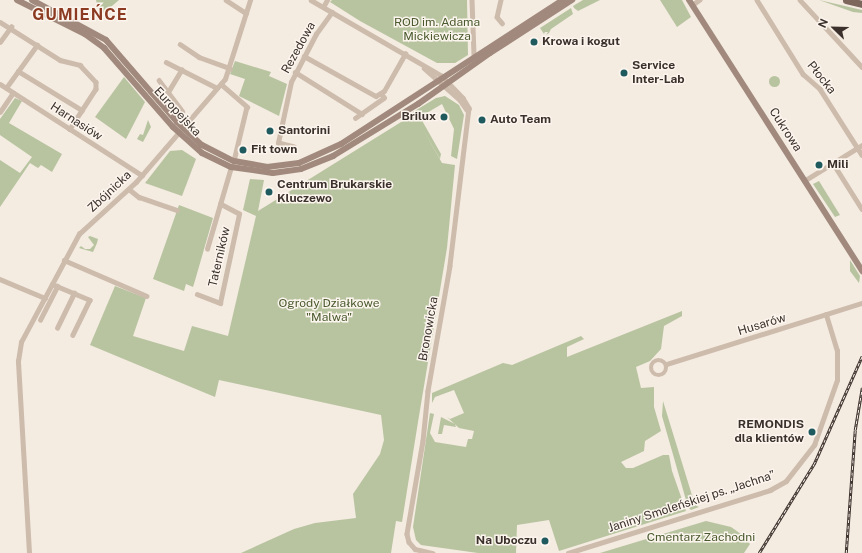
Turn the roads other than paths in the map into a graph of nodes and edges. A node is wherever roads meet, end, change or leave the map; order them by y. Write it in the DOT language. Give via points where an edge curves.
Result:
graph roads {
  1 [pos="17,0"];
  2 [pos="32,0"];
  3 [pos="226,0"];
  4 [pos="250,0"];
  5 [pos="311,0"];
  6 [pos="327,0"];
  7 [pos="472,0"];
  8 [pos="501,0"];
  9 [pos="563,0"];
  10 [pos="572,0"];
  11 [pos="699,0"];
  12 [pos="757,0"];
  13 [pos="800,0"];
  14 [pos="846,0"];
  15 [pos="691,2"];
  16 [pos="862,4"];
  17 [pos="323,7"];
  18 [pos="332,12"];
  19 [pos="246,13"];
  20 [pos="0,22"];
  21 [pos="502,23"];
  22 [pos="10,27"];
  23 [pos="0,42"];
  24 [pos="180,44"];
  25 [pos="37,45"];
  26 [pos="405,54"];
  27 [pos="474,55"];
  28 [pos="304,56"];
  29 [pos="166,62"];
  30 [pos="228,67"];
  31 [pos="862,67"];
  32 [pos="181,70"];
  33 [pos="18,71"];
  34 [pos="294,72"];
  35 [pos="441,79"];
  36 [pos="159,80"];
  37 [pos="0,84"];
  38 [pos="446,84"];
  39 [pos="219,86"];
  40 [pos="6,88"];
  41 [pos="168,92"];
  42 [pos="13,93"];
  43 [pos="381,94"];
  44 [pos="82,110"];
  45 [pos="182,111"];
  46 [pos="0,112"];
  47 [pos="362,114"];
  48 [pos="355,118"];
  49 [pos="70,129"];
  50 [pos="181,130"];
  51 [pos="862,145"];
  52 [pos="294,147"];
  53 [pos="857,148"];
  54 [pos="862,155"];
  55 [pos="833,163"];
  56 [pos="232,164"];
  57 [pos="142,176"];
  58 [pos="804,181"];
  59 [pos="129,189"];
  60 [pos="220,204"];
  61 [pos="862,209"];
  62 [pos="177,210"];
  63 [pos="207,249"];
  64 [pos="64,260"];
  65 [pos="862,271"];
  66 [pos="0,279"];
  67 [pos="52,284"];
  68 [pos="57,286"];
  69 [pos="74,293"];
  70 [pos="197,294"];
  71 [pos="147,296"];
  72 [pos="45,298"];
  73 [pos="862,304"];
  74 [pos="826,315"];
  75 [pos="40,320"];
  76 [pos="57,328"];
  77 [pos="73,335"];
  78 [pos="667,364"];
  79 [pos="29,553"];
  80 [pos="432,553"];
  81 [pos="568,553"];
  1 -- 50 [label="main road, Europejska" via="85,34 104,48"];
  2 -- 50 [label="main road, Europejska" via="106,40"];
  3 -- 19 [label="street"];
  4 -- 19 [label="street, Zbójnicka"];
  5 -- 17 [label="street"];
  6 -- 17 [label="street"];
  7 -- 27 [label="street"];
  8 -- 21 [label="street" via="497,17"];
  9 -- 27 [label="main road, Europejska"];
  10 -- 38 [label="main road, Europejska"];
  11 -- 15 [label="street"];
  12 -- 53 [label="street, Płocka" via="803,74 820,89"];
  13 -- 31 [label="street"];
  14 -- 16 [label="main road"];
  15 -- 58 [label="main road, Cukrowa"];
  17 -- 18 [label="street"];
  18 -- 26 [label="street"];
  18 -- 28 [label="street, Rezedowa"];
  19 -- 30 [label="street, Zbójnicka"];
  20 -- 22 [label="street"];
  22 -- 23 [label="street"];
  22 -- 25 [label="street"];
  24 -- 30 [label="street" via="199,57"];
  25 -- 33 [label="street"];
  25 -- 44 [label="street" via="60,60 80,65 96,82 96,89"];
  26 -- 35 [label="street"];
  26 -- 43 [label="street"];
  27 -- 35 [label="main road, Europejska"];
  28 -- 34 [label="street, Rezedowa"];
  28 -- 43 [label="street" via="373,95"];
  29 -- 32 [label="street"];
  30 -- 39 [label="street, Zbójnicka"];
  32 -- 39 [label="street"];
  32 -- 41 [label="street"];
  33 -- 40 [label="street"];
  33 -- 44 [label="street"];
  34 -- 47 [label="street"];
  34 -- 52 [label="street, Rezedowa" via="278,143"];
  35 -- 38 [label="street, Bronowicka"];
  35 -- 56 [label="main road, Europejska" via="341,144 310,159 272,167"];
  36 -- 41 [label="street"];
  37 -- 40 [label="street, Harnasiów"];
  38 -- 56 [label="main road, Europejska" via="370,134 316,164 273,173"];
  38 -- 80 [label="street, Bronowicka" via="466,102 469,123 451,261 427,395 408,539 417,550"];
  39 -- 50 [label="street, Zbójnicka"];
  39 -- 56 [label="street" via="247,108"];
  40 -- 42 [label="street, Harnasiów"];
  41 -- 45 [label="street"];
  42 -- 46 [label="street"];
  42 -- 49 [label="street, Harnasiów"];
  43 -- 47 [label="street" via="384,98"];
  44 -- 49 [label="street"];
  47 -- 48 [label="street"];
  49 -- 57 [label="street, Harnasiów"];
  50 -- 56 [label="main road, Europejska" via="202,153"];
  50 -- 57 [label="street, Zbójnicka"];
  51 -- 53 [label="street"];
  53 -- 54 [label="street, Płocka"];
  53 -- 55 [label="street"];
  55 -- 58 [label="street"];
  55 -- 61 [label="street"];
  56 -- 60 [label="street"];
  57 -- 59 [label="street, Zbójnicka"];
  58 -- 65 [label="main road, Cukrowa"];
  59 -- 62 [label="street" via="139,197"];
  59 -- 64 [label="street, Zbójnicka" via="79,234"];
  60 -- 63 [label="street"];
  60 -- 70 [label="street, Taterników" via="238,212 239,216 220,303"];
  64 -- 67 [label="street, Zbójnicka"];
  64 -- 71 [label="street"];
  66 -- 72 [label="street"];
  67 -- 68 [label="street"];
  67 -- 72 [label="street, Zbójnicka"];
  68 -- 69 [label="street"];
  68 -- 75 [label="street"];
  69 -- 76 [label="street"];
  69 -- 77 [label="street" via="90,300"];
  72 -- 79 [label="street, Zbójnicka" via="21,342 18,361"];
  73 -- 74 [label="street, Husarów"];
  74 -- 78 [label="street, Husarów"];
  74 -- 81 [label="street, Janiny Smoleńskiej ps. „Jachna”" via="838,350 837,383 814,445 786,481 770,490"];
}
